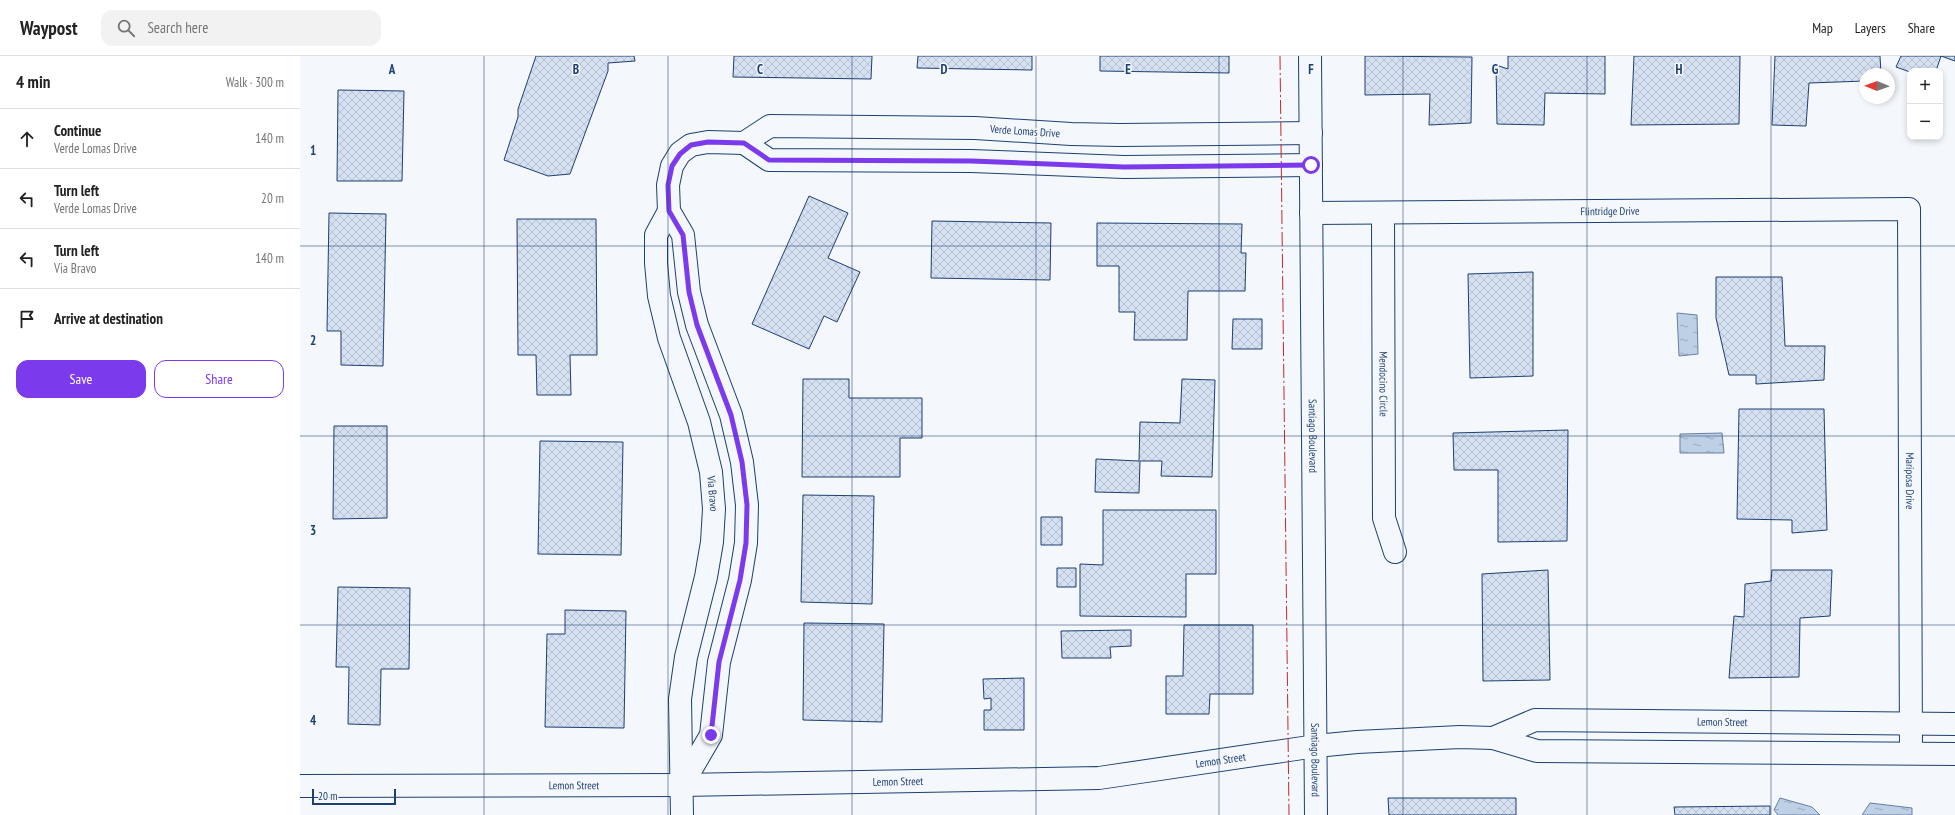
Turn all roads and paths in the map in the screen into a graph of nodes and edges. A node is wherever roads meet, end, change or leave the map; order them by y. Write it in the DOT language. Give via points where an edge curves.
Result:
graph roads {
  1 [pos="1310,56"];
  2 [pos="1311,133"];
  3 [pos="744,143"];
  4 [pos="1311,165"];
  5 [pos="1909,209"];
  6 [pos="669,211"];
  7 [pos="1311,213"];
  8 [pos="1383,214"];
  9 [pos="720,387"];
  10 [pos="687,390"];
  11 [pos="1395,552"];
  12 [pos="708,563"];
  13 [pos="741,572"];
  14 [pos="1911,723"];
  15 [pos="1955,724"];
  16 [pos="1493,738"];
  17 [pos="1316,746"];
  18 [pos="1911,753"];
  19 [pos="1955,754"];
  20 [pos="682,785"];
  21 [pos="300,786"];
  22 [pos="682,815"];
  23 [pos="1316,815"];
  1 -- 2 [label="street, Santiago Boulevard"];
  2 -- 3 [label="street, Verde Lomas Drive" via="1120,135 975,128 770,126"];
  2 -- 4 [label="street, Santiago Boulevard"];
  3 -- 4 [label="street" via="769,160 971,161 1124,167"];
  3 -- 6 [label="street" via="708,142 691,145 680,154 670,172"];
  4 -- 7 [label="street, Santiago Boulevard"];
  5 -- 8 [label="street, Flintridge Drive"];
  5 -- 14 [label="street, Mariposa Drive"];
  6 -- 9 [label="street" via="683,235 697,325"];
  6 -- 10 [label="street, Via Bravo" via="656,234 659,296 669,338"];
  7 -- 8 [label="street, Flintridge Drive"];
  7 -- 17 [label="street, Santiago Boulevard"];
  8 -- 11 [label="street, Mendocino Circle" via="1384,518"];
  9 -- 10 [label="street"];
  9 -- 13 [label="street" via="731,415 742,462 746,498 746,543"];
  10 -- 12 [label="street, Via Bravo" via="699,422 711,472 714,509"];
  12 -- 13 [label="street"];
  12 -- 20 [label="street, Via Bravo" via="686,658 680,699"];
  13 -- 20 [label="street" via="719,662 711,735"];
  14 -- 15 [label="street, Lemon Street"];
  14 -- 16 [label="street, Lemon Street" via="1535,720"];
  14 -- 18 [label="street, Mariposa Drive"];
  16 -- 17 [label="street, Lemon Street" via="1460,736"];
  16 -- 18 [label="street, Lemon Street" via="1537,752"];
  17 -- 20 [label="street, Lemon Street" via="1099,778"];
  17 -- 23 [label="street, Santiago Boulevard"];
  18 -- 19 [label="street, Lemon Street"];
  20 -- 21 [label="street, Lemon Street"];
  20 -- 22 [label="street, Via Bravo"];
}
